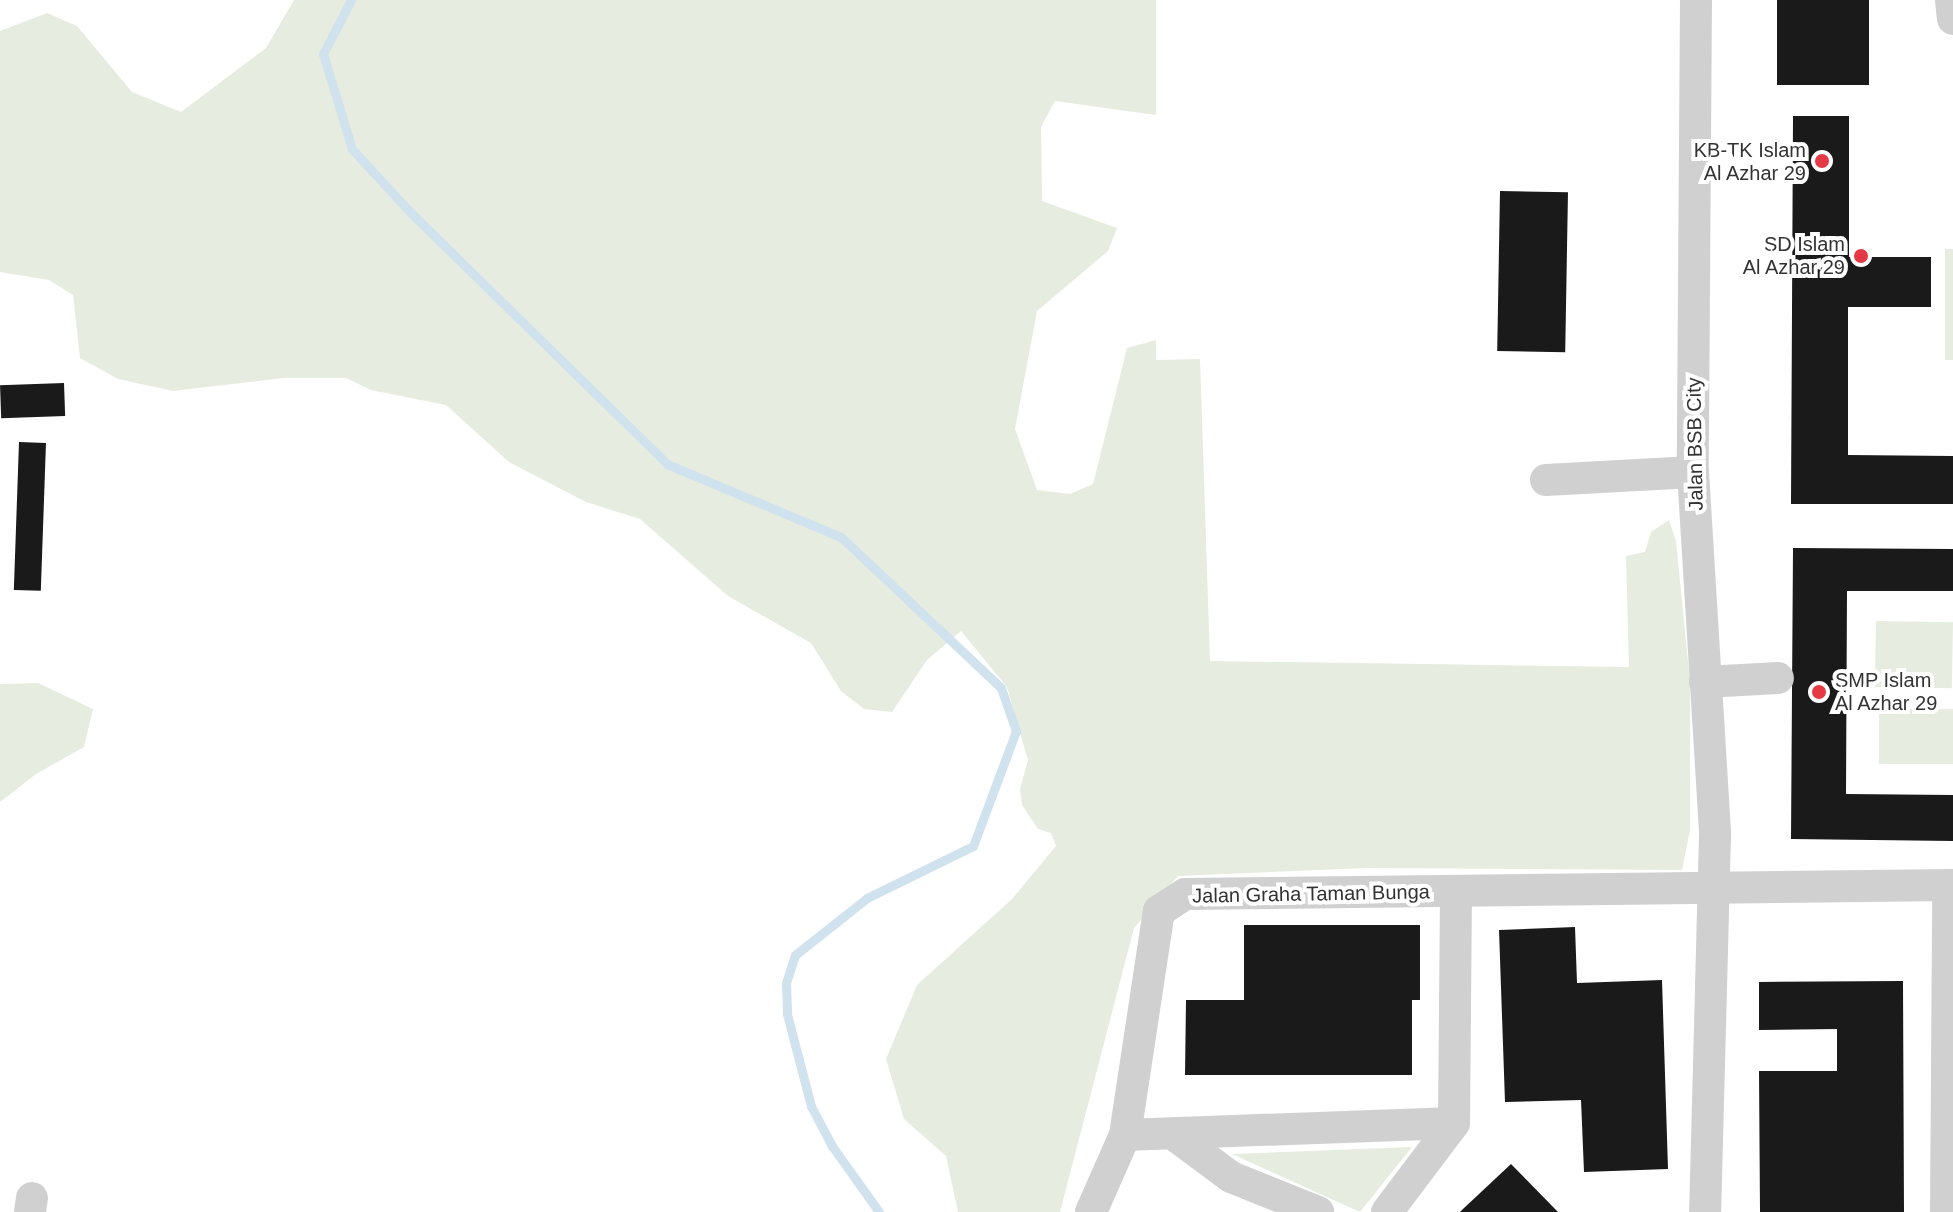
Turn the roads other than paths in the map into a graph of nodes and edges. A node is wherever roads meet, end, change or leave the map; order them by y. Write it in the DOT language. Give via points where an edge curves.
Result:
graph roads {
  1 [pos="1696,0"];
  2 [pos="1951,0"];
  3 [pos="1953,19"];
  4 [pos="1693,472"];
  5 [pos="1546,480"];
  6 [pos="1778,678"];
  7 [pos="1705,682"];
  8 [pos="1950,885"];
  9 [pos="1711,887"];
  10 [pos="1456,892"];
  11 [pos="1454,1123"];
  12 [pos="1125,1135"];
  13 [pos="1177,1137"];
  14 [pos="1091,1212"];
  15 [pos="1318,1212"];
  16 [pos="1387,1212"];
  17 [pos="1705,1212"];
  18 [pos="1946,1212"];
  1 -- 4 [label="street, Jalan BSB City"];
  2 -- 3 [label="street"];
  4 -- 5 [label="street"];
  4 -- 7 [label="street, Jalan BSB City"];
  6 -- 7 [label="street"];
  7 -- 9 [label="street, Jalan BSB City" via="1715,827"];
  8 -- 9 [label="street, Jalan Graha Taman Bunga"];
  8 -- 18 [label="street, Jalan Graha Taman Bunga"];
  9 -- 10 [label="street, Jalan Graha Taman Bunga"];
  9 -- 17 [label="street"];
  10 -- 11 [label="street, Jalan Graha Taman Bunga"];
  10 -- 12 [label="street, Jalan Graha Taman Bunga" via="1205,892 1172,900 1159,911"];
  11 -- 13 [label="street"];
  11 -- 16 [label="street"];
  12 -- 13 [label="street"];
  12 -- 14 [label="street, Jalan Graha Taman Bunga"];
  13 -- 15 [label="street" via="1231,1177"];
}
